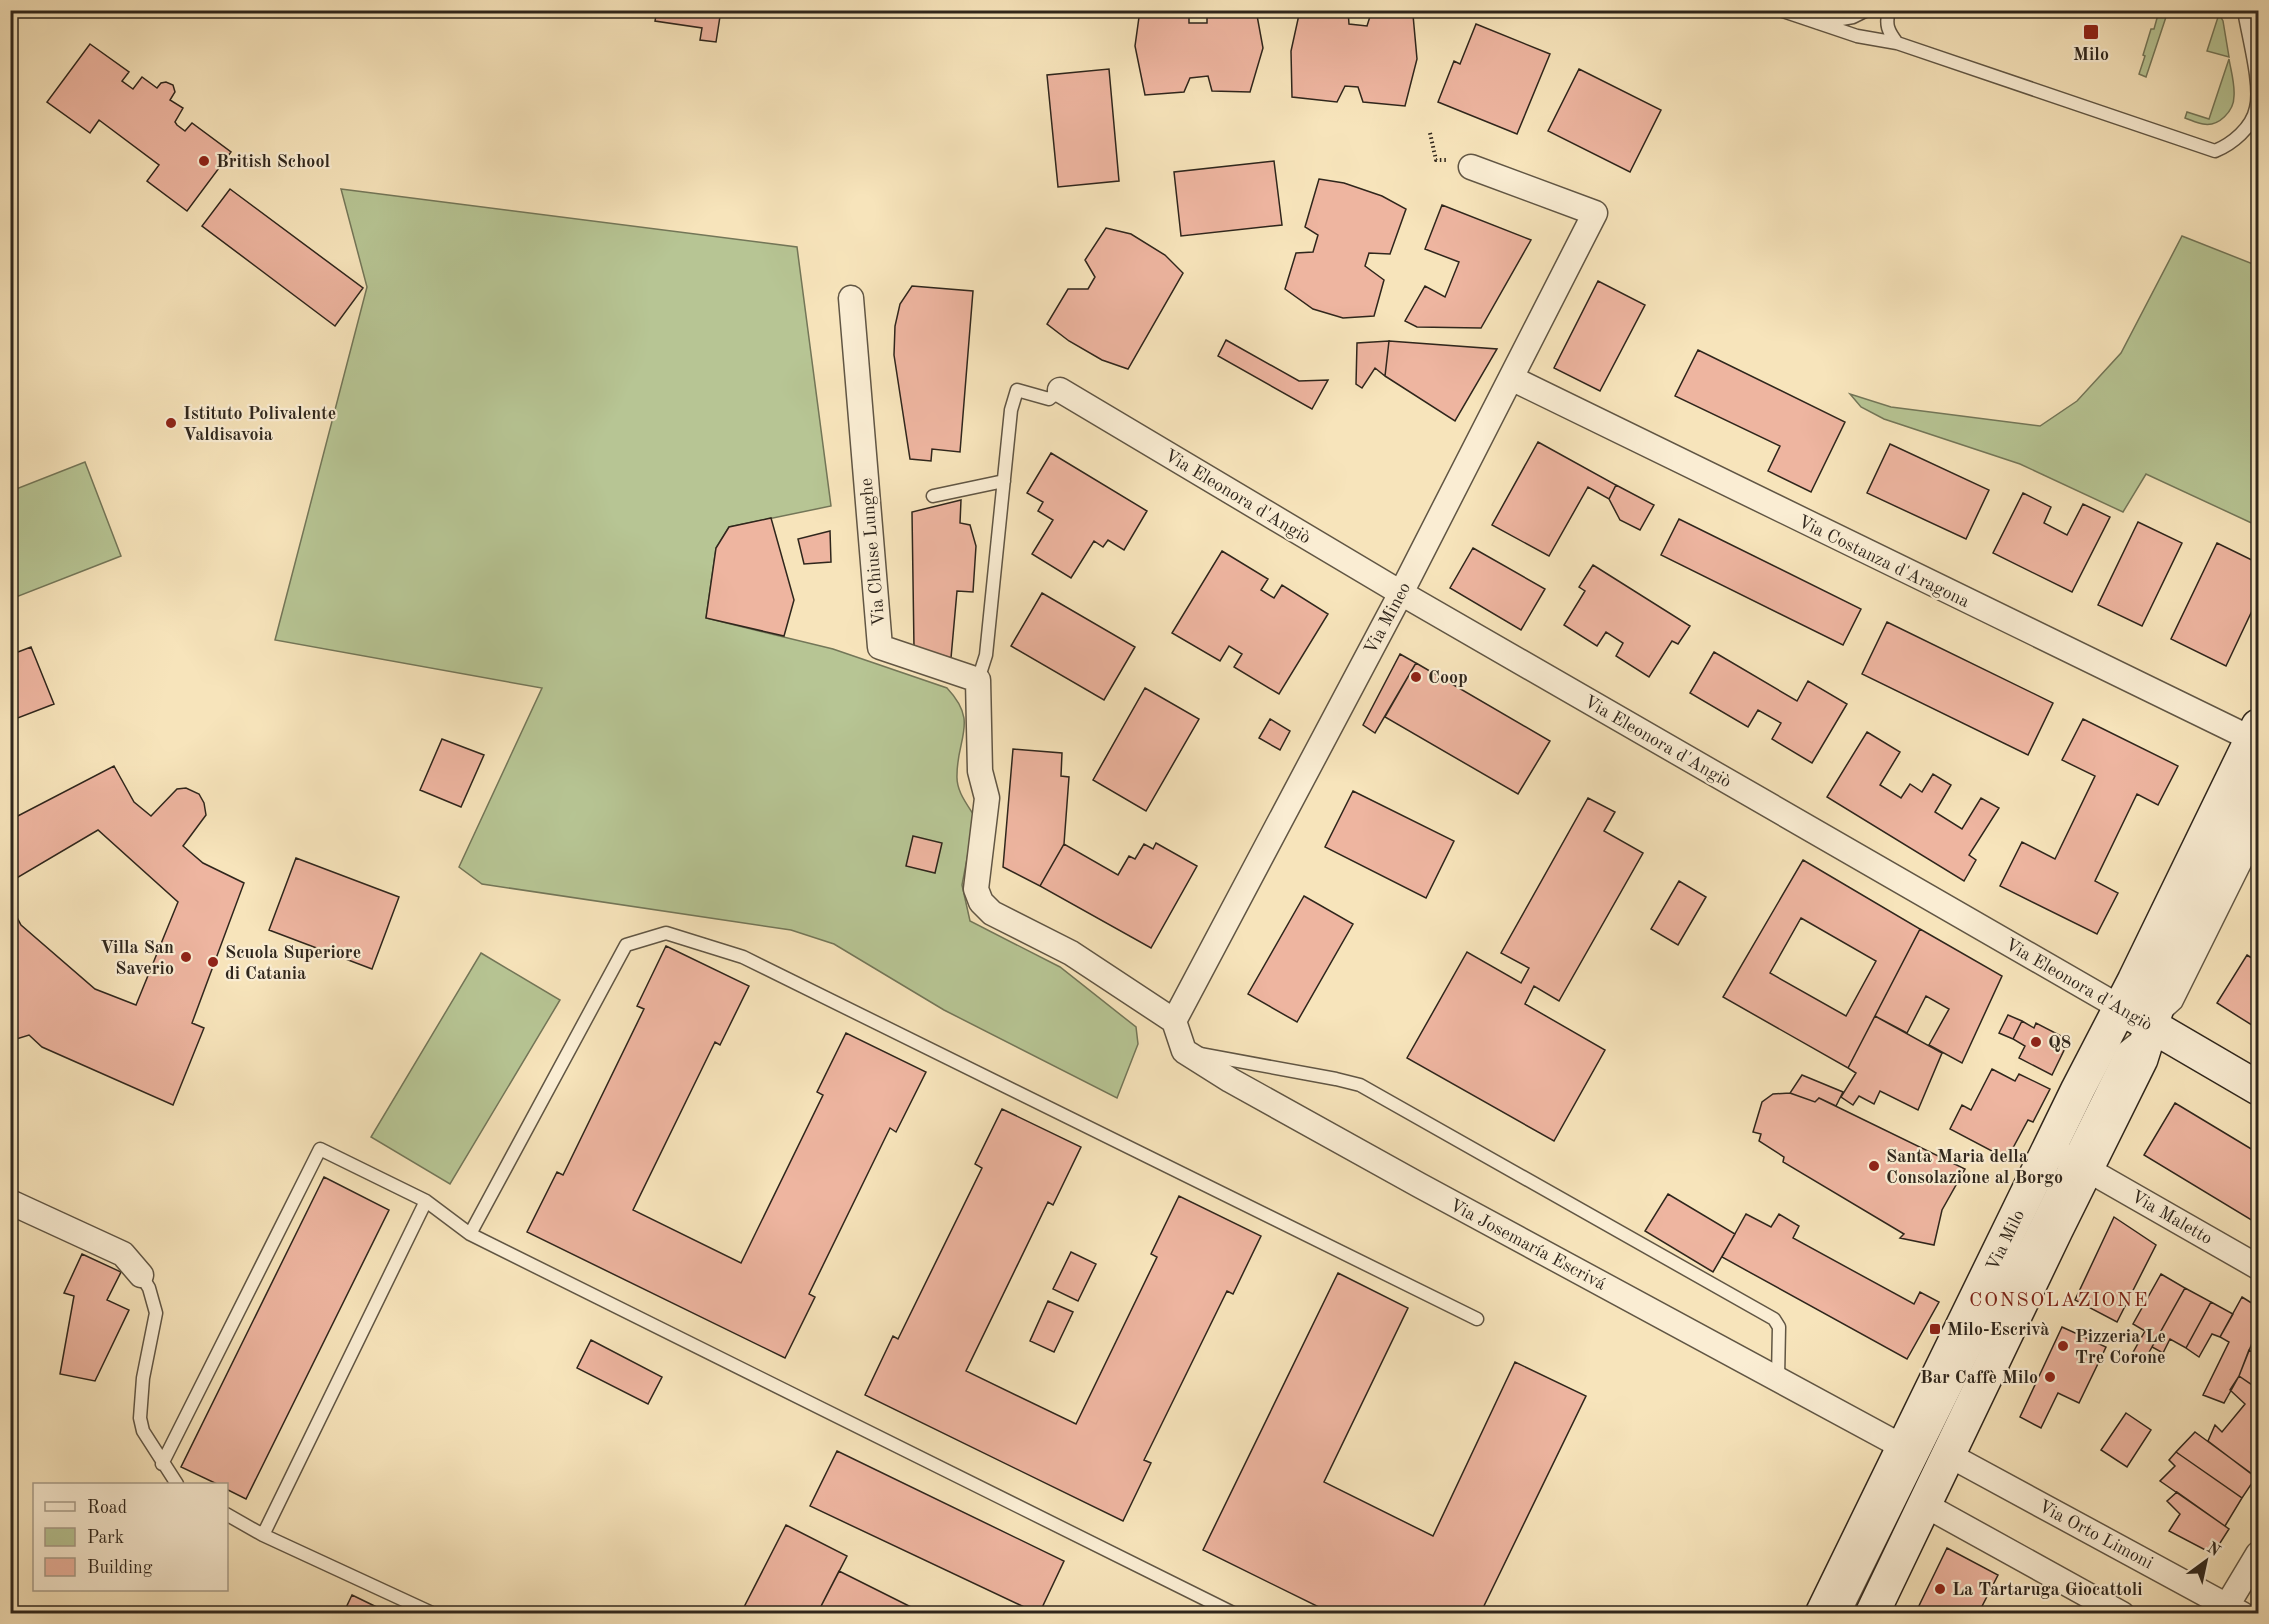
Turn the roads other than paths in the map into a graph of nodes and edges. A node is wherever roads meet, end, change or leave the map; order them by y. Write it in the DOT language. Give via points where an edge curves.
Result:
graph roads {
  1 [pos="1780,10"];
  2 [pos="1867,10"];
  3 [pos="1889,10"];
  4 [pos="2244,10"];
  5 [pos="1817,23"];
  6 [pos="1897,43"];
  7 [pos="1471,167"];
  8 [pos="851,298"];
  9 [pos="1511,378"];
  10 [pos="1060,390"];
  11 [pos="1004,481"];
  12 [pos="933,496"];
  13 [pos="1401,593"];
  14 [pos="978,680"];
  15 [pos="2256,736"];
  16 [pos="2259,791"];
  17 [pos="2259,838"];
  18 [pos="2121,1008"];
  19 [pos="1174,1021"];
  20 [pos="2152,1026"];
  21 [pos="1184,1051"];
  22 [pos="2259,1088"];
  23 [pos="2068,1158"];
  24 [pos="426,1201"];
  25 [pos="10,1202"];
  26 [pos="470,1234"];
  27 [pos="2259,1267"];
  28 [pos="141,1275"];
  29 [pos="1477,1319"];
  30 [pos="1778,1378"];
  31 [pos="1903,1447"];
  32 [pos="1949,1455"];
  33 [pos="162,1464"];
  34 [pos="176,1483"];
  35 [pos="1925,1505"];
  36 [pos="228,1515"];
  37 [pos="264,1535"];
  38 [pos="2259,1554"];
  39 [pos="2230,1611"];
  40 [pos="434,1614"];
  41 [pos="1235,1614"];
  42 [pos="1822,1614"];
  43 [pos="1844,1614"];
  44 [pos="1872,1614"];
  45 [pos="2122,1614"];
  1 -- 5 [label="lane"];
  2 -- 5 [label="lane" via="1853,17"];
  3 -- 6 [label="lane" via="1887,29"];
  4 -- 6 [label="lane" via="2257,86 2256,109 2248,126 2215,151"];
  5 -- 6 [label="lane"];
  7 -- 9 [label="street, Via Mineo" via="1595,213"];
  8 -- 14 [label="street, Via Chiuse Lunghe" via="880,647"];
  9 -- 13 [label="street, Via Mineo"];
  9 -- 15 [label="street, Via Costanza d'Aragona"];
  10 -- 11 [label="lane" via="1048,399 1017,390 1011,410"];
  10 -- 13 [label="street, Via Eleonora d'Angiò"];
  11 -- 12 [label="lane"];
  11 -- 14 [label="lane" via="986,654"];
  13 -- 18 [label="street, Via Eleonora d'Angiò"];
  13 -- 19 [label="street, Via Mineo"];
  14 -- 19 [label="street" via="980,771 987,798 976,889 981,903 992,913 1071,952"];
  15 -- 18 [label="main road, Via Milo"];
  16 -- 20 [label="main road, Via Milo" via="2161,995"];
  17 -- 20 [label="lane" via="2176,1003"];
  18 -- 20 [label="main road, Via Eleonora d'Angiò"];
  18 -- 23 [label="main road, Via Milo" via="2078,1089"];
  19 -- 21 [label="street"];
  20 -- 22 [label="main road, Via Eleonora d'Angiò"];
  20 -- 23 [label="main road, Via Milo" via="2141,1059"];
  21 -- 30 [label="street, Via Josemaría Escrivá" via="1419,1185"];
  21 -- 30 [label="lane" via="1360,1085 1774,1319 1779,1327"];
  23 -- 27 [label="street, Via Maletto"];
  23 -- 31 [label="main road, Via Milo"];
  23 -- 32 [label="main road, Via Milo"];
  23 -- 43 [label="lane"];
  24 -- 26 [label="lane"];
  24 -- 33 [label="lane" via="320,1149"];
  24 -- 37 [label="lane"];
  25 -- 28 [label="street" via="123,1254"];
  26 -- 29 [label="lane" via="626,945 666,933 743,957"];
  26 -- 41 [label="lane"];
  28 -- 33 [label="lane" via="156,1313 143,1378 140,1418"];
  30 -- 31 [label="street, Via Josemaría Escrivá"];
  31 -- 42 [label="main road, Via Milo"];
  32 -- 35 [label="main road, Via Milo"];
  32 -- 39 [label="street, Via Orto Limoni"];
  33 -- 34 [label="lane"];
  35 -- 44 [label="main road, Via Milo"];
  35 -- 45 [label="street"];
  36 -- 37 [label="lane"];
  37 -- 40 [label="lane"];
  38 -- 39 [label="street"];
}
